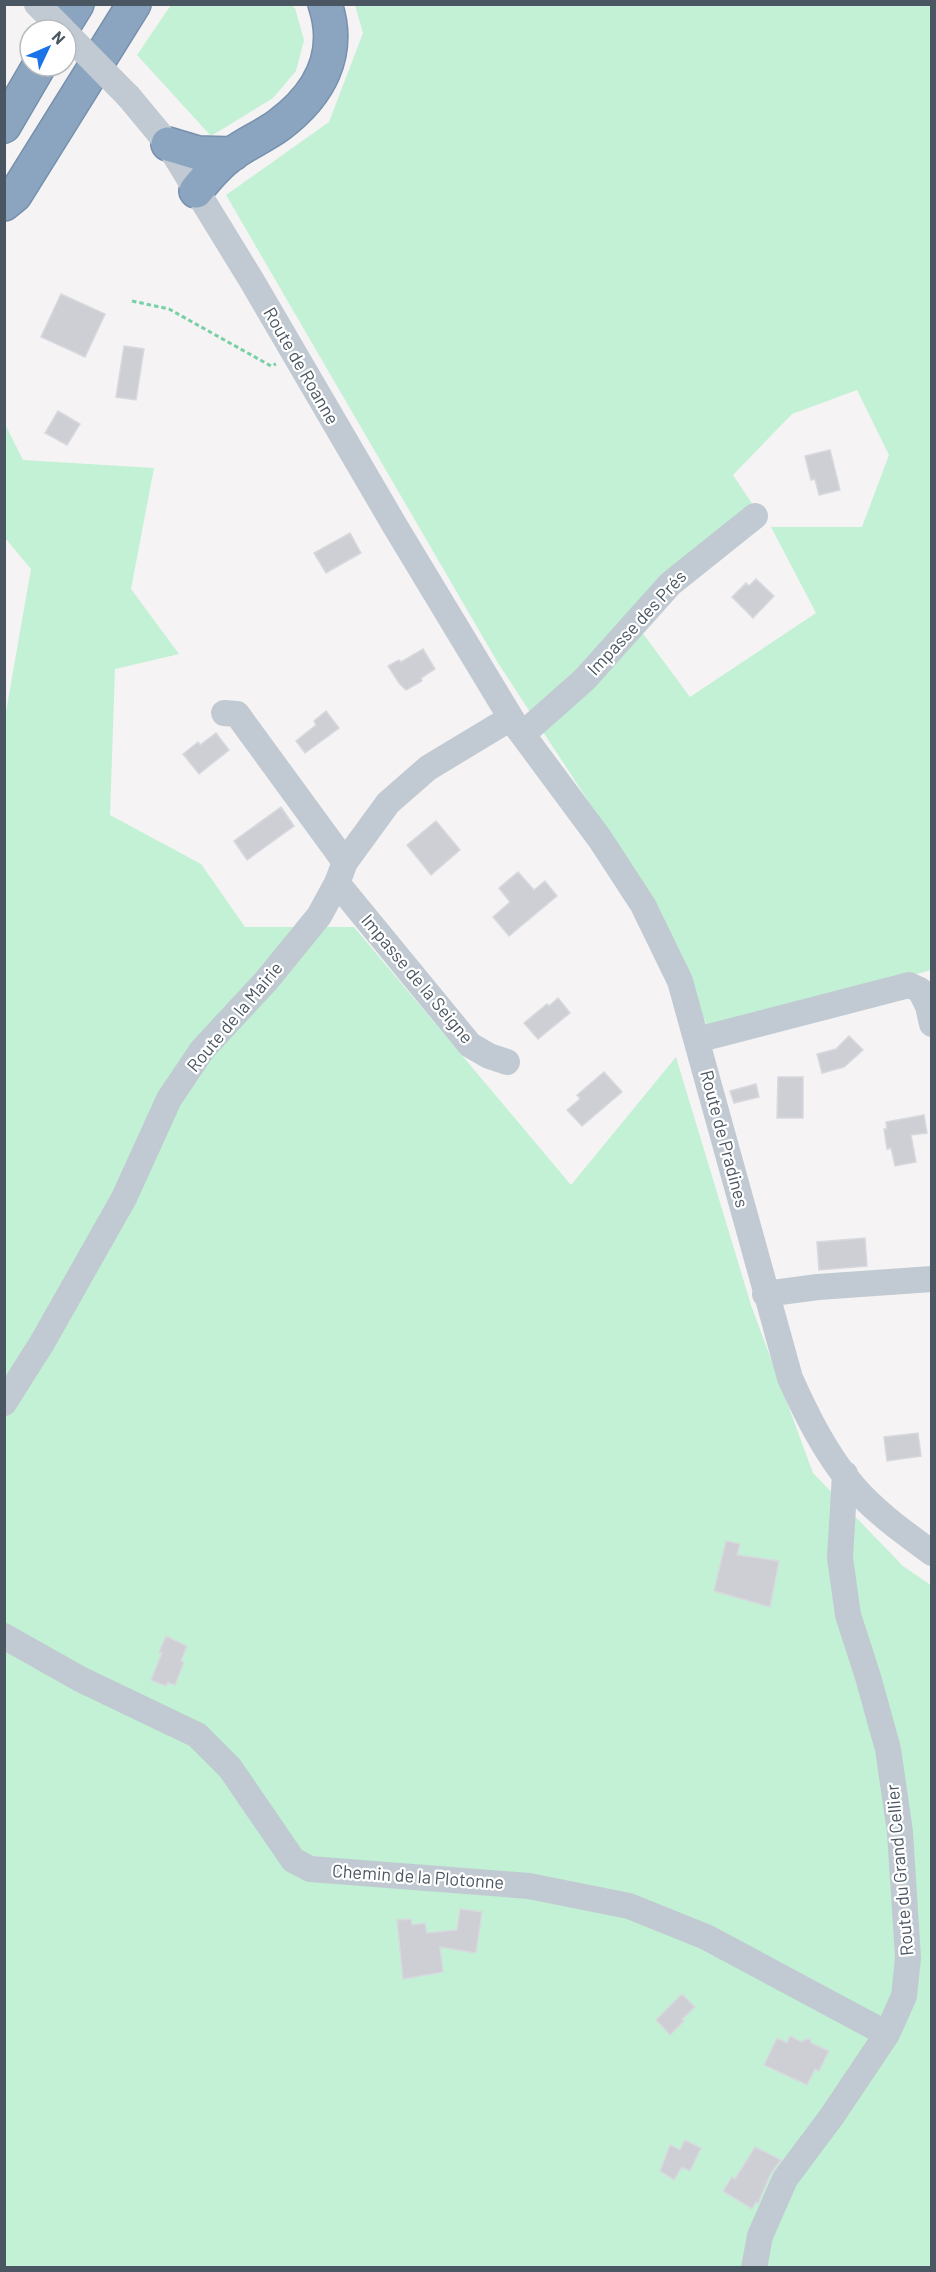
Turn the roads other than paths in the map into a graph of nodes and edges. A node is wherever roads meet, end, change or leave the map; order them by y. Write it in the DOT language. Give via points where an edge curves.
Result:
graph roads {
  1 [pos="37,4"];
  2 [pos="77,4"];
  3 [pos="108,4"];
  4 [pos="134,4"];
  5 [pos="325,4"];
  6 [pos="50,18"];
  7 [pos="69,18"];
  8 [pos="78,45"];
  9 [pos="32,78"];
  10 [pos="4,126"];
  11 [pos="168,144"];
  12 [pos="232,154"];
  13 [pos="4,179"];
  14 [pos="196,190"];
  15 [pos="4,204"];
  16 [pos="755,516"];
  17 [pos="224,713"];
  18 [pos="517,726"];
  19 [pos="341,873"];
  20 [pos="932,1024"];
  21 [pos="697,1040"];
  22 [pos="507,1062"];
  23 [pos="932,1280"];
  24 [pos="765,1294"];
  25 [pos="4,1403"];
  26 [pos="845,1474"];
  27 [pos="932,1553"];
  28 [pos="4,1636"];
  29 [pos="887,2034"];
  30 [pos="754,2268"];
  1 -- 6 [label="street, bridge"];
  2 -- 7 [label="highway"];
  3 -- 13 [label="highway"];
  4 -- 15 [label="highway" via="15,195"];
  5 -- 12 [label="highway" via="332,31 329,55 310,97 278,126"];
  8 -- 11 [label="street, Route de Roanne, bridge"];
  9 -- 10 [label="highway"];
  11 -- 12 [label="highway" via="198,153"];
  11 -- 14 [label="street, Route de Roanne"];
  12 -- 14 [label="highway"];
  14 -- 18 [label="street, Route de Roanne"];
  16 -- 18 [label="street, Impasse des Prés" via="669,584 585,679"];
  17 -- 19 [label="street, Impasse de la Seigne" via="237,714"];
  18 -- 19 [label="street, Route de la Mairie" via="428,768 388,803"];
  18 -- 21 [label="street, Route de Pradines" via="600,838 643,905 680,981"];
  19 -- 22 [label="street, Impasse de la Seigne" via="470,1045"];
  19 -- 25 [label="street, Route de la Mairie" via="319,916 202,1050 169,1099 124,1198"];
  20 -- 21 [label="street" via="920,990 909,985"];
  21 -- 24 [label="street, Route de Pradines"];
  23 -- 24 [label="street"];
  24 -- 26 [label="street, Route de Pradines" via="790,1378 812,1425"];
  26 -- 27 [label="street, Route de Pradines" via="897,1527"];
  26 -- 29 [label="street, Route du Grand Cellier" via="840,1558 848,1615 888,1749 900,1832 908,1958 904,1996"];
  28 -- 29 [label="street, Chemin de la Plotonne" via="80,1679 197,1735 230,1768 293,1860 310,1869 529,1886 629,1906 706,1937"];
  29 -- 30 [label="street, Route du Grand Cellier" via="785,2179 760,2236"];
}
